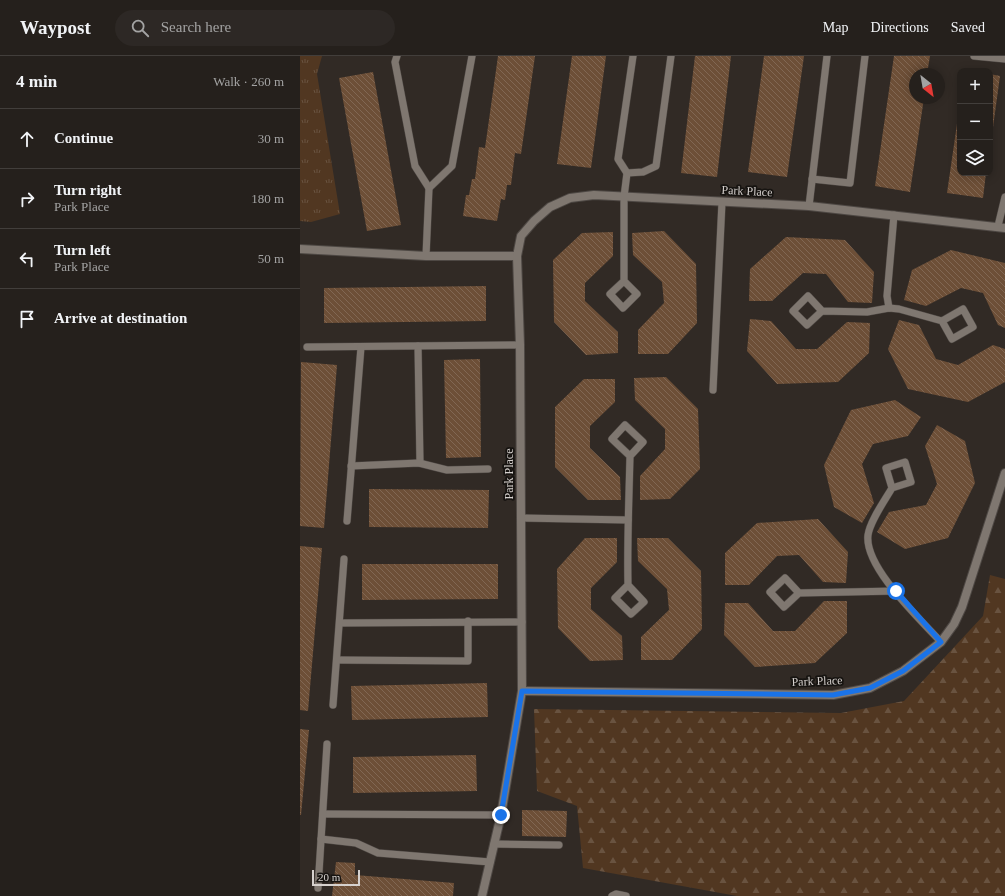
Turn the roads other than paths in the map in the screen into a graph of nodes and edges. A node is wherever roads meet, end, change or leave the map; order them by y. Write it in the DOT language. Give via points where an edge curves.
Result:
graph roads {
  1 [pos="397,56"];
  2 [pos="472,56"];
  3 [pos="633,56"];
  4 [pos="671,56"];
  5 [pos="827,56"];
  6 [pos="865,56"];
  7 [pos="974,56"];
  8 [pos="1005,59"];
  9 [pos="627,173"];
  10 [pos="812,179"];
  11 [pos="429,188"];
  12 [pos="624,196"];
  13 [pos="1005,197"];
  14 [pos="722,202"];
  15 [pos="809,206"];
  16 [pos="894,215"];
  17 [pos="1002,227"];
  18 [pos="300,249"];
  19 [pos="426,256"];
  20 [pos="517,256"];
  21 [pos="624,281"];
  22 [pos="889,308"];
  23 [pos="822,311"];
  24 [pos="942,321"];
  25 [pos="520,345"];
  26 [pos="418,346"];
  27 [pos="307,347"];
  28 [pos="360,347"];
  29 [pos="713,390"];
  30 [pos="630,456"];
  31 [pos="420,463"];
  32 [pos="351,466"];
  33 [pos="488,469"];
  34 [pos="1005,473"];
  35 [pos="892,488"];
  36 [pos="521,518"];
  37 [pos="628,520"];
  38 [pos="348,521"];
  39 [pos="344,559"];
  40 [pos="628,585"];
  41 [pos="896,591"];
  42 [pos="798,593"];
  43 [pos="468,621"];
  44 [pos="522,622"];
  45 [pos="340,623"];
  46 [pos="941,642"];
  47 [pos="337,660"];
  48 [pos="522,691"];
  49 [pos="333,705"];
  50 [pos="327,744"];
  51 [pos="323,814"];
  52 [pos="501,815"];
  53 [pos="321,839"];
  54 [pos="494,844"];
  55 [pos="558,845"];
  56 [pos="490,862"];
  57 [pos="318,888"];
  58 [pos="482,896"];
  59 [pos="612,896"];
  60 [pos="626,896"];
  1 -- 11 [label="lane" via="395,62 415,166"];
  2 -- 11 [label="lane" via="452,166"];
  3 -- 9 [label="lane" via="618,159"];
  4 -- 9 [label="lane" via="656,166 643,172"];
  5 -- 10 [label="lane"];
  6 -- 10 [label="lane" via="850,183"];
  7 -- 8 [label="lane"];
  9 -- 12 [label="lane"];
  10 -- 15 [label="lane"];
  11 -- 19 [label="lane"];
  12 -- 14 [label="street, Park Place"];
  12 -- 20 [label="street, Park Place" via="594,195 570,198 550,207 521,236"];
  12 -- 21 [label="lane"];
  13 -- 17 [label="lane"];
  14 -- 15 [label="street, Park Place"];
  14 -- 29 [label="lane"];
  15 -- 16 [label="street, Park Place"];
  16 -- 17 [label="street, Park Place"];
  16 -- 22 [label="lane" via="887,296"];
  18 -- 19 [label="street"];
  19 -- 20 [label="street"];
  20 -- 25 [label="street, Park Place"];
  22 -- 23 [label="lane" via="867,312"];
  22 -- 24 [label="lane"];
  24 -- 24 [label="lane" via="952,339 973,327 962,309"];
  25 -- 26 [label="lane"];
  25 -- 36 [label="street, Park Place"];
  26 -- 28 [label="lane"];
  26 -- 31 [label="lane"];
  27 -- 28 [label="lane"];
  28 -- 32 [label="lane"];
  30 -- 30 [label="lane" via="643,442 625,425 612,439"];
  30 -- 37 [label="lane"];
  31 -- 32 [label="lane"];
  31 -- 33 [label="lane" via="447,470"];
  32 -- 38 [label="lane"];
  34 -- 46 [label="street, Park Place" via="962,608"];
  35 -- 41 [label="lane" via="870,530 868,543 874,562"];
  36 -- 37 [label="lane"];
  36 -- 44 [label="street, Park Place"];
  37 -- 40 [label="lane"];
  39 -- 45 [label="lane"];
  41 -- 42 [label="lane"];
  41 -- 46 [label="lane"];
  43 -- 44 [label="lane"];
  43 -- 45 [label="lane"];
  43 -- 47 [label="lane" via="468,661"];
  44 -- 48 [label="street, Park Place"];
  45 -- 47 [label="lane"];
  46 -- 48 [label="street, Park Place" via="903,671 870,688 833,695"];
  47 -- 49 [label="lane"];
  48 -- 52 [label="street, Park Place"];
  50 -- 51 [label="lane"];
  51 -- 52 [label="lane"];
  51 -- 53 [label="lane"];
  52 -- 54 [label="street, Park Place"];
  53 -- 56 [label="lane" via="356,842 378,853"];
  53 -- 57 [label="lane"];
  54 -- 55 [label="lane"];
  54 -- 56 [label="street, Park Place"];
  56 -- 58 [label="street, Park Place"];
  59 -- 60 [label="lane"];
}
